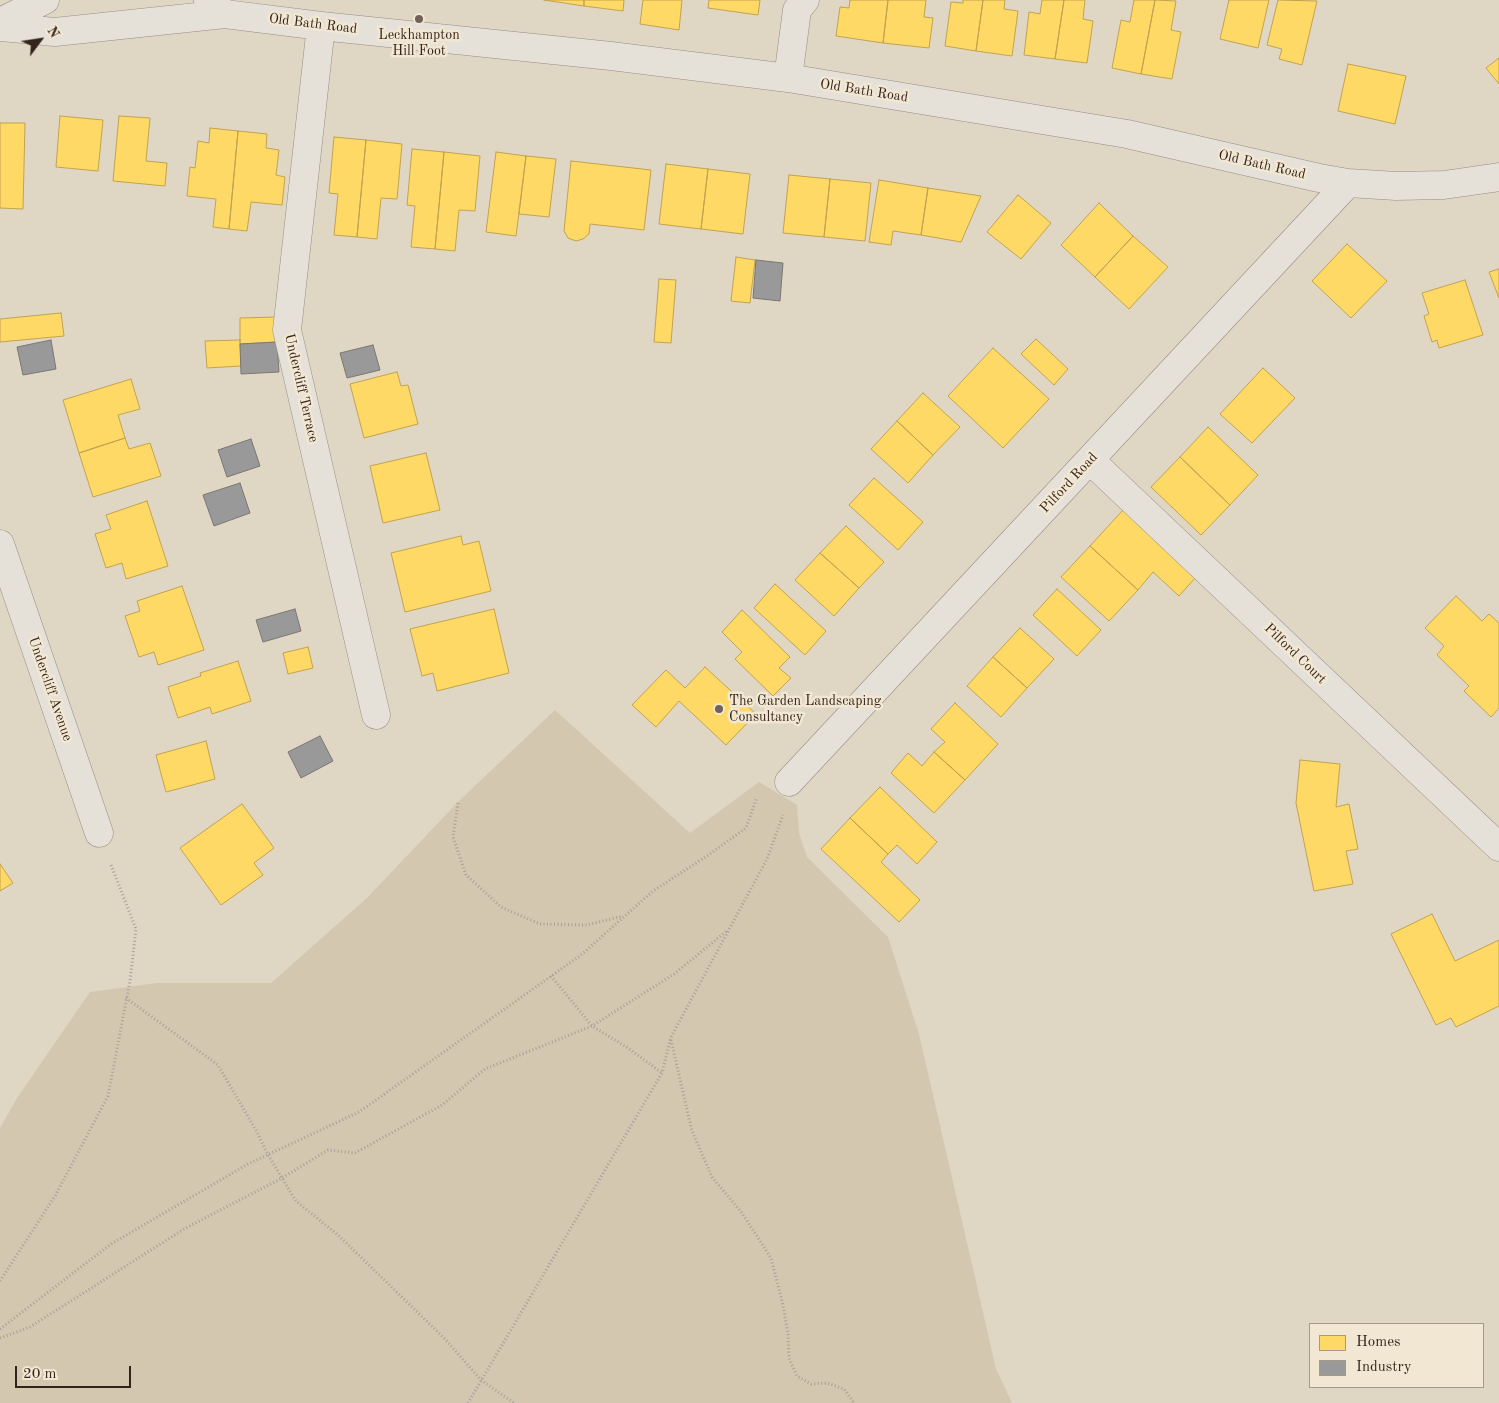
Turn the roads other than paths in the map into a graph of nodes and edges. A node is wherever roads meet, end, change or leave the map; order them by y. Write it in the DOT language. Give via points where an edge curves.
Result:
graph roads {
  1 [pos="45,0"];
  2 [pos="805,0"];
  3 [pos="216,7"];
  4 [pos="0,22"];
  5 [pos="321,26"];
  6 [pos="0,27"];
  7 [pos="788,78"];
  8 [pos="1499,176"];
  9 [pos="1348,183"];
  10 [pos="1090,460"];
  11 [pos="0,544"];
  12 [pos="376,715"];
  13 [pos="788,794"];
  14 [pos="99,833"];
  15 [pos="1499,847"];
  1 -- 4 [label="street"];
  2 -- 7 [label="street" via="797,10"];
  3 -- 5 [label="street, Old Bath Road"];
  3 -- 6 [label="street, Old Bath Road" via="55,32"];
  5 -- 7 [label="street, Old Bath Road"];
  5 -- 12 [label="street, Undercliff Terrace" via="287,330"];
  7 -- 9 [label="street, Old Bath Road" via="1127,134"];
  8 -- 9 [label="street, Old Bath Road" via="1444,185"];
  9 -- 10 [label="street, Pilford Road"];
  10 -- 13 [label="street, Pilford Road"];
  10 -- 15 [label="street, Pilford Court"];
  11 -- 14 [label="street, Undercliff Avenue"];
}
